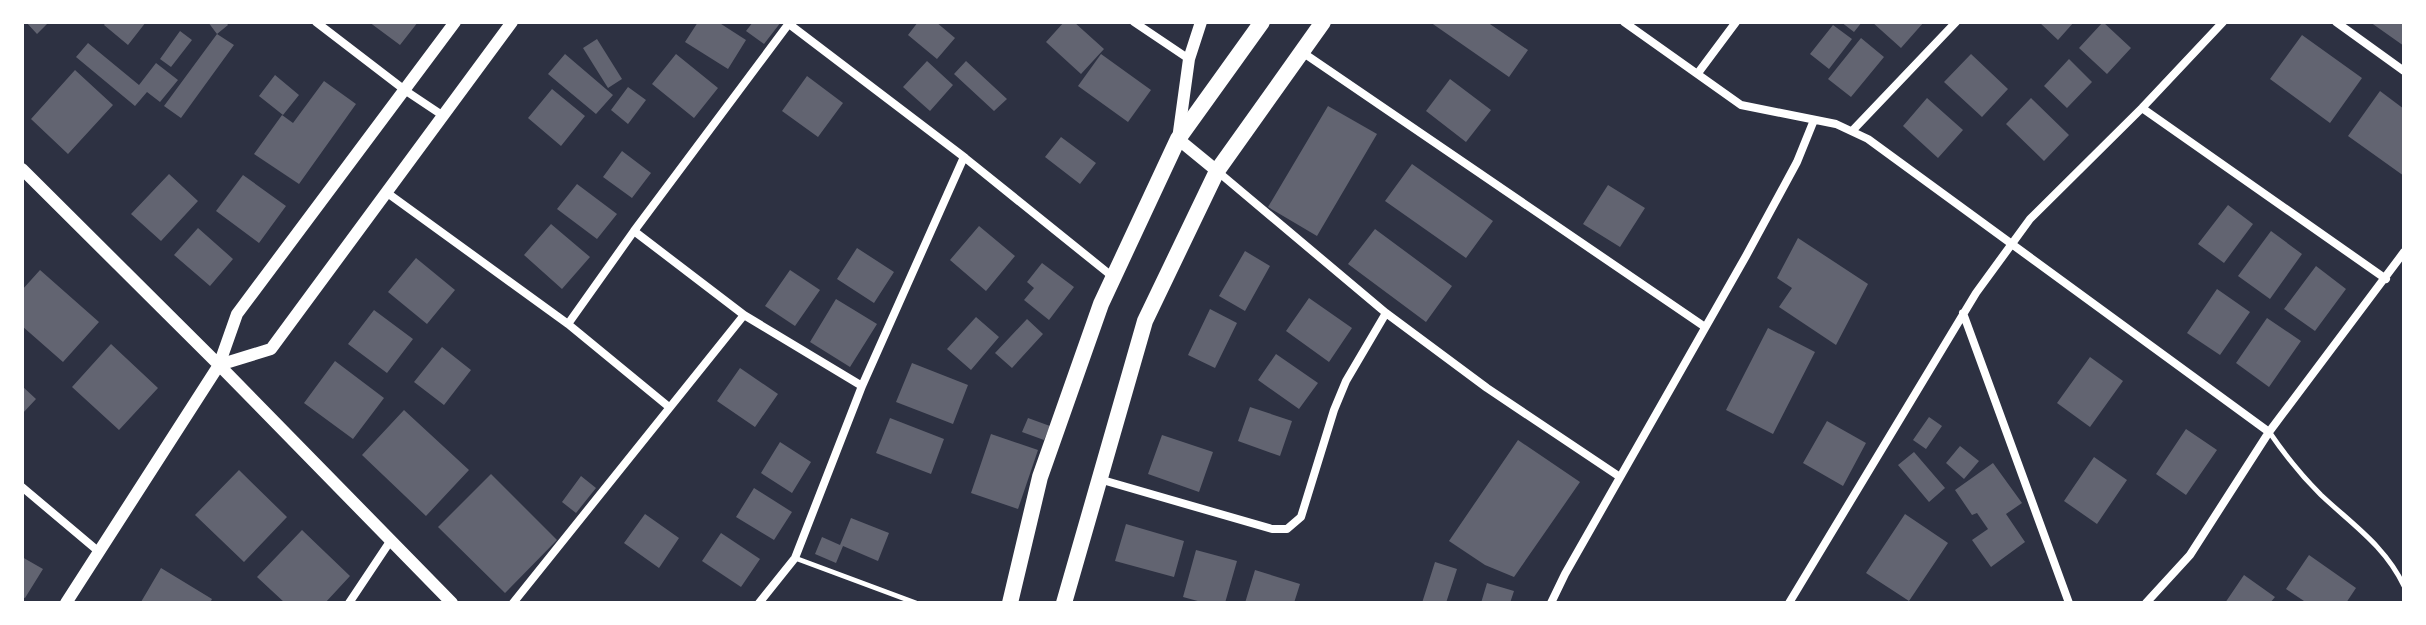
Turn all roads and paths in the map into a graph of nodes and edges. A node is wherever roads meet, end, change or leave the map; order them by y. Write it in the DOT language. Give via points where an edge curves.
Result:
graph roads {
  1 [pos="316,22"];
  2 [pos="455,22"];
  3 [pos="512,22"];
  4 [pos="1134,22"];
  5 [pos="1201,22"];
  6 [pos="1262,22"];
  7 [pos="1323,22"];
  8 [pos="1624,22"];
  9 [pos="1736,22"];
  10 [pos="1956,22"];
  11 [pos="2223,22"];
  12 [pos="2336,22"];
  13 [pos="789,23"];
  14 [pos="1302,52"];
  15 [pos="1189,59"];
  16 [pos="2404,71"];
  17 [pos="1698,73"];
  18 [pos="406,91"];
  19 [pos="2142,108"];
  20 [pos="442,115"];
  21 [pos="1814,120"];
  22 [pos="1853,130"];
  23 [pos="1178,139"];
  24 [pos="964,157"];
  25 [pos="22,169"];
  26 [pos="1217,171"];
  27 [pos="386,192"];
  28 [pos="634,231"];
  29 [pos="2009,245"];
  30 [pos="2404,252"];
  31 [pos="1113,277"];
  32 [pos="2386,279"];
  33 [pos="1386,313"];
  34 [pos="1963,313"];
  35 [pos="744,315"];
  36 [pos="568,324"];
  37 [pos="1705,327"];
  38 [pos="219,365"];
  39 [pos="862,386"];
  40 [pos="669,407"];
  41 [pos="2269,432"];
  42 [pos="1620,477"];
  43 [pos="1098,478"];
  44 [pos="22,487"];
  45 [pos="391,540"];
  46 [pos="98,551"];
  47 [pos="795,558"];
  48 [pos="2404,586"];
  49 [pos="66,603"];
  50 [pos="349,603"];
  51 [pos="452,603"];
  52 [pos="513,603"];
  53 [pos="759,603"];
  54 [pos="916,603"];
  55 [pos="1010,603"];
  56 [pos="1064,603"];
  57 [pos="1551,603"];
  58 [pos="1789,603"];
  59 [pos="2069,603"];
  60 [pos="2146,603"];
  1 -- 18 [label="street"];
  2 -- 18 [label="street"];
  3 -- 20 [label="street"];
  4 -- 15 [label="street"];
  5 -- 15 [label="street"];
  6 -- 23 [label="main road"];
  7 -- 14 [label="main road"];
  8 -- 17 [label="street"];
  9 -- 17 [label="street"];
  10 -- 22 [label="street"];
  11 -- 19 [label="street"];
  12 -- 16 [label="street"];
  13 -- 24 [label="street"];
  13 -- 28 [label="street"];
  14 -- 26 [label="main road"];
  14 -- 37 [label="street"];
  15 -- 23 [label="street"];
  17 -- 21 [label="street" via="1741,105"];
  18 -- 20 [label="street"];
  18 -- 38 [label="street" via="237,314"];
  19 -- 29 [label="street"];
  19 -- 32 [label="street"];
  20 -- 27 [label="street"];
  21 -- 22 [label="street"];
  21 -- 37 [label="street" via="1797,162"];
  22 -- 29 [label="street"];
  23 -- 26 [label="street"];
  23 -- 31 [label="main road"];
  24 -- 31 [label="street"];
  24 -- 39 [label="street"];
  25 -- 38 [label="street"];
  26 -- 33 [label="street"];
  26 -- 43 [label="main road" via="1145,321"];
  27 -- 36 [label="street"];
  27 -- 38 [label="street" via="271,349"];
  28 -- 35 [label="street"];
  28 -- 36 [label="street"];
  29 -- 34 [label="street"];
  29 -- 41 [label="street"];
  30 -- 32 [label="street"];
  31 -- 55 [label="main road" via="1040,477"];
  32 -- 41 [label="street"];
  33 -- 42 [label="street"];
  33 -- 43 [label="street" via="1346,381 1301,517 1287,529"];
  34 -- 58 [label="street"];
  34 -- 59 [label="street"];
  35 -- 39 [label="street"];
  35 -- 40 [label="street"];
  36 -- 40 [label="street"];
  37 -- 42 [label="street"];
  38 -- 45 [label="street"];
  38 -- 46 [label="street"];
  39 -- 47 [label="street"];
  40 -- 52 [label="street"];
  41 -- 48 [label="lane" via="2307,480 2376,543"];
  41 -- 60 [label="street" via="2190,555"];
  42 -- 57 [label="street"];
  43 -- 56 [label="main road"];
  44 -- 46 [label="street"];
  45 -- 50 [label="street"];
  45 -- 51 [label="street"];
  46 -- 49 [label="street"];
  47 -- 53 [label="street"];
  47 -- 54 [label="lane"];
}
